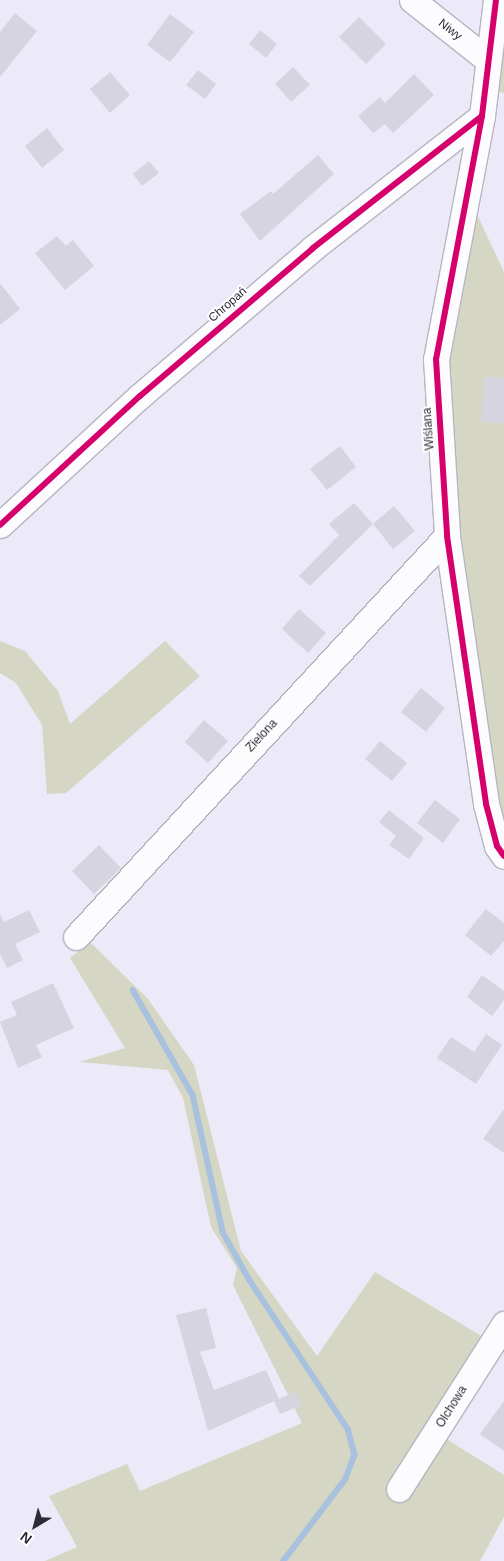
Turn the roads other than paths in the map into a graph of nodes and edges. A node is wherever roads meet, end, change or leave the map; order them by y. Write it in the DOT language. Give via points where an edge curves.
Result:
graph roads {
  1 [pos="412,0"];
  2 [pos="496,0"];
  3 [pos="488,60"];
  4 [pos="482,116"];
  5 [pos="0,525"];
  6 [pos="447,536"];
  7 [pos="504,856"];
  8 [pos="76,937"];
  9 [pos="504,1324"];
  10 [pos="399,1489"];
  1 -- 3 [label="street, Niwy"];
  2 -- 3 [label="street, Wiślana"];
  3 -- 4 [label="street, Wiślana"];
  4 -- 5 [label="street, Chropań" via="313,248 140,396"];
  4 -- 6 [label="street, Wiślana" via="436,359"];
  6 -- 7 [label="street, Wiślana" via="486,804 497,846"];
  6 -- 8 [label="street, Zielona"];
  9 -- 10 [label="street, Olchowa"];
}
